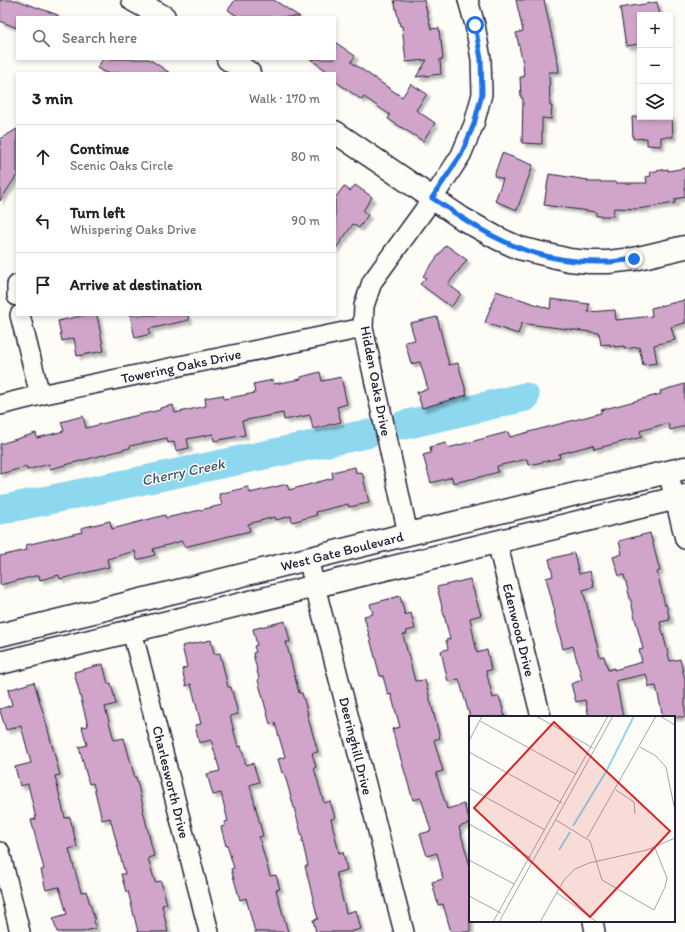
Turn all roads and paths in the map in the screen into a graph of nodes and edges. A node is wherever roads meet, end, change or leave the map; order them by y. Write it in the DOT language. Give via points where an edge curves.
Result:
graph roads {
  1 [pos="133,0"];
  2 [pos="468,0"];
  3 [pos="162,16"];
  4 [pos="230,60"];
  5 [pos="248,72"];
  6 [pos="336,133"];
  7 [pos="432,198"];
  8 [pos="685,247"];
  9 [pos="20,316"];
  10 [pos="363,328"];
  11 [pos="40,395"];
  12 [pos="0,405"];
  13 [pos="676,470"];
  14 [pos="680,498"];
  15 [pos="408,534"];
  16 [pos="685,539"];
  17 [pos="497,542"];
  18 [pos="308,559"];
  19 [pos="315,587"];
  20 [pos="132,631"];
  21 [pos="0,635"];
  22 [pos="0,663"];
  23 [pos="541,716"];
  24 [pos="0,852"];
  25 [pos="593,922"];
  26 [pos="20,932"];
  27 [pos="209,932"];
  28 [pos="404,932"];
  29 [pos="595,932"];
  1 -- 3 [label="main road"];
  2 -- 7 [label="street, Hidden Oaks Drive" via="481,59 482,94 474,124 461,155"];
  4 -- 5 [label="main road"];
  6 -- 7 [label="main road"];
  7 -- 8 [label="main road" via="463,219 519,248 569,260 608,262 634,259"];
  7 -- 10 [label="street, Hidden Oaks Drive" via="372,282 364,306"];
  9 -- 11 [label="street"];
  10 -- 11 [label="street, Towering Oaks Drive"];
  10 -- 15 [label="street, Hidden Oaks Drive"];
  11 -- 12 [label="street, Towering Oaks Drive"];
  13 -- 14 [label="street"];
  13 -- 15 [label="main road, West Gate Boulevard"];
  14 -- 16 [label="street"];
  14 -- 17 [label="main road, West Gate Boulevard"];
  15 -- 18 [label="main road, West Gate Boulevard"];
  17 -- 19 [label="main road, West Gate Boulevard"];
  17 -- 23 [label="street, Edenwood Drive"];
  18 -- 19 [label="street, Deeringhill Drive"];
  18 -- 21 [label="main road, West Gate Boulevard"];
  19 -- 20 [label="main road, West Gate Boulevard"];
  19 -- 28 [label="street, Deeringhill Drive"];
  20 -- 22 [label="main road, West Gate Boulevard"];
  20 -- 27 [label="street, Charlesworth Drive"];
  24 -- 26 [label="street"];
  25 -- 29 [label="street"];
}
